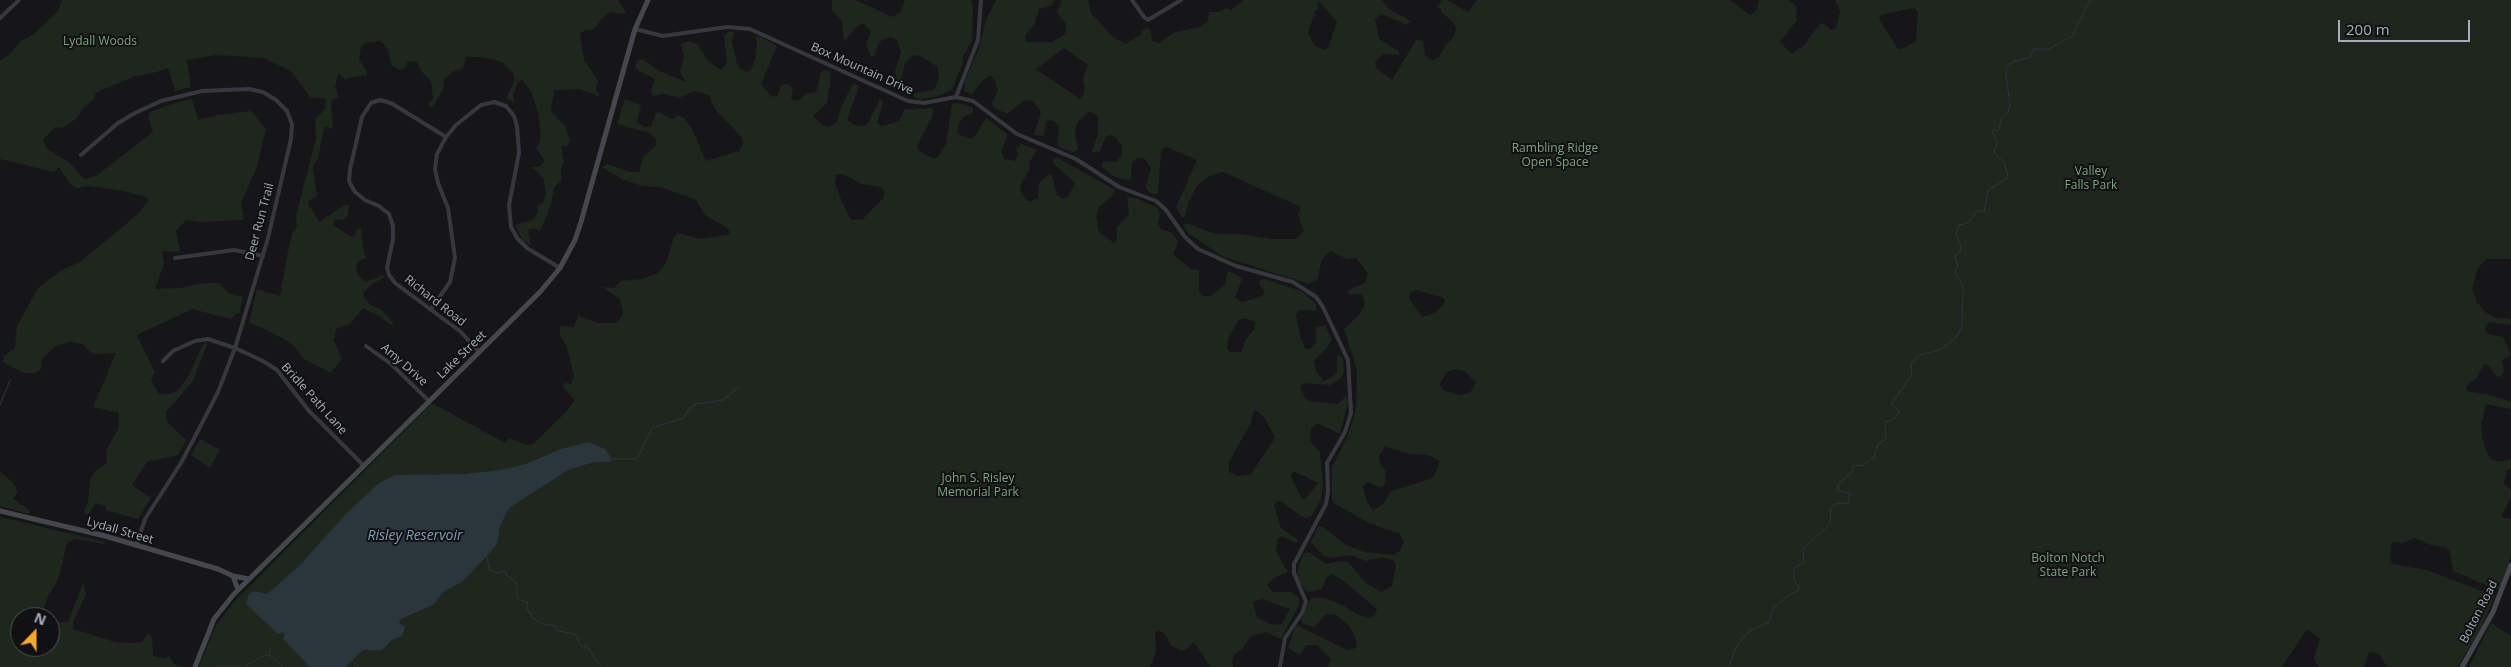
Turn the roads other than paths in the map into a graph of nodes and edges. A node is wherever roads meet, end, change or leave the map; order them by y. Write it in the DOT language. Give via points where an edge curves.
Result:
graph roads {
  1 [pos="19,0"];
  2 [pos="648,0"];
  3 [pos="981,0"];
  4 [pos="1132,0"];
  5 [pos="1181,0"];
  6 [pos="0,18"];
  7 [pos="635,29"];
  8 [pos="956,97"];
  9 [pos="446,137"];
  10 [pos="81,155"];
  11 [pos="263,256"];
  12 [pos="174,258"];
  13 [pos="560,268"];
  14 [pos="431,309"];
  15 [pos="366,346"];
  16 [pos="235,348"];
  17 [pos="479,352"];
  18 [pos="163,361"];
  19 [pos="429,401"];
  20 [pos="364,466"];
  21 [pos="0,511"];
  22 [pos="136,546"];
  23 [pos="2511,565"];
  24 [pos="233,576"];
  25 [pos="249,579"];
  26 [pos="238,590"];
  27 [pos="194,667"];
  28 [pos="1280,667"];
  29 [pos="2462,667"];
  1 -- 6 [label="street"];
  2 -- 7 [label="main road, Lake Street"];
  3 -- 8 [label="street" via="978,40"];
  4 -- 5 [label="street" via="1148,20"];
  7 -- 8 [label="street, Box Mountain Drive" via="663,36 727,27 750,29 908,101 924,103"];
  7 -- 13 [label="main road, Lake Street" via="582,220"];
  8 -- 28 [label="street, Box Mountain Drive" via="978,104 1017,134 1076,159 1119,186 1156,201 1184,237 1204,252 1236,266 1293,282 1311,292 1323,307 1348,360 1351,413 1328,463 1326,504 1294,564 1295,578 1306,602 1285,638"];
  9 -- 13 [label="street" via="467,114 481,105 494,102 506,106 514,116 519,138 509,205 511,227 527,248"];
  9 -- 14 [label="street" via="435,169 452,227 454,270 450,282"];
  9 -- 14 [label="street, Richard Road" via="391,103 380,100 371,103 362,117 350,169 349,181 355,192 389,214 394,238 387,268 389,275"];
  10 -- 11 [label="street, Deer Run Trail" via="118,123 161,101 222,89 263,92 286,111 292,124 288,155"];
  11 -- 12 [label="street" via="234,250"];
  11 -- 16 [label="street, Deer Run Trail"];
  13 -- 17 [label="main road, Lake Street"];
  14 -- 17 [label="street, Richard Road" via="461,332"];
  15 -- 19 [label="street, Amy Drive" via="391,364"];
  16 -- 18 [label="street, Bridle Path Lane" via="208,339 195,341 173,351"];
  16 -- 20 [label="street, Bridle Path Lane" via="277,370 309,411"];
  16 -- 22 [label="street, Deer Run Trail" via="218,392 181,463 145,519"];
  17 -- 19 [label="main road, Lake Street"];
  19 -- 20 [label="main road, Lake Street"];
  20 -- 25 [label="main road, Lake Street"];
  21 -- 22 [label="main road, Lydall Street"];
  22 -- 24 [label="main road, Lydall Street"];
  23 -- 29 [label="main road, Bolton Road" via="2504,590"];
  24 -- 25 [label="main road, Lydall Street"];
  24 -- 26 [label="main road"];
  25 -- 26 [label="main road, Lake Street"];
  26 -- 27 [label="main road, Lake Street" via="214,619"];
}
